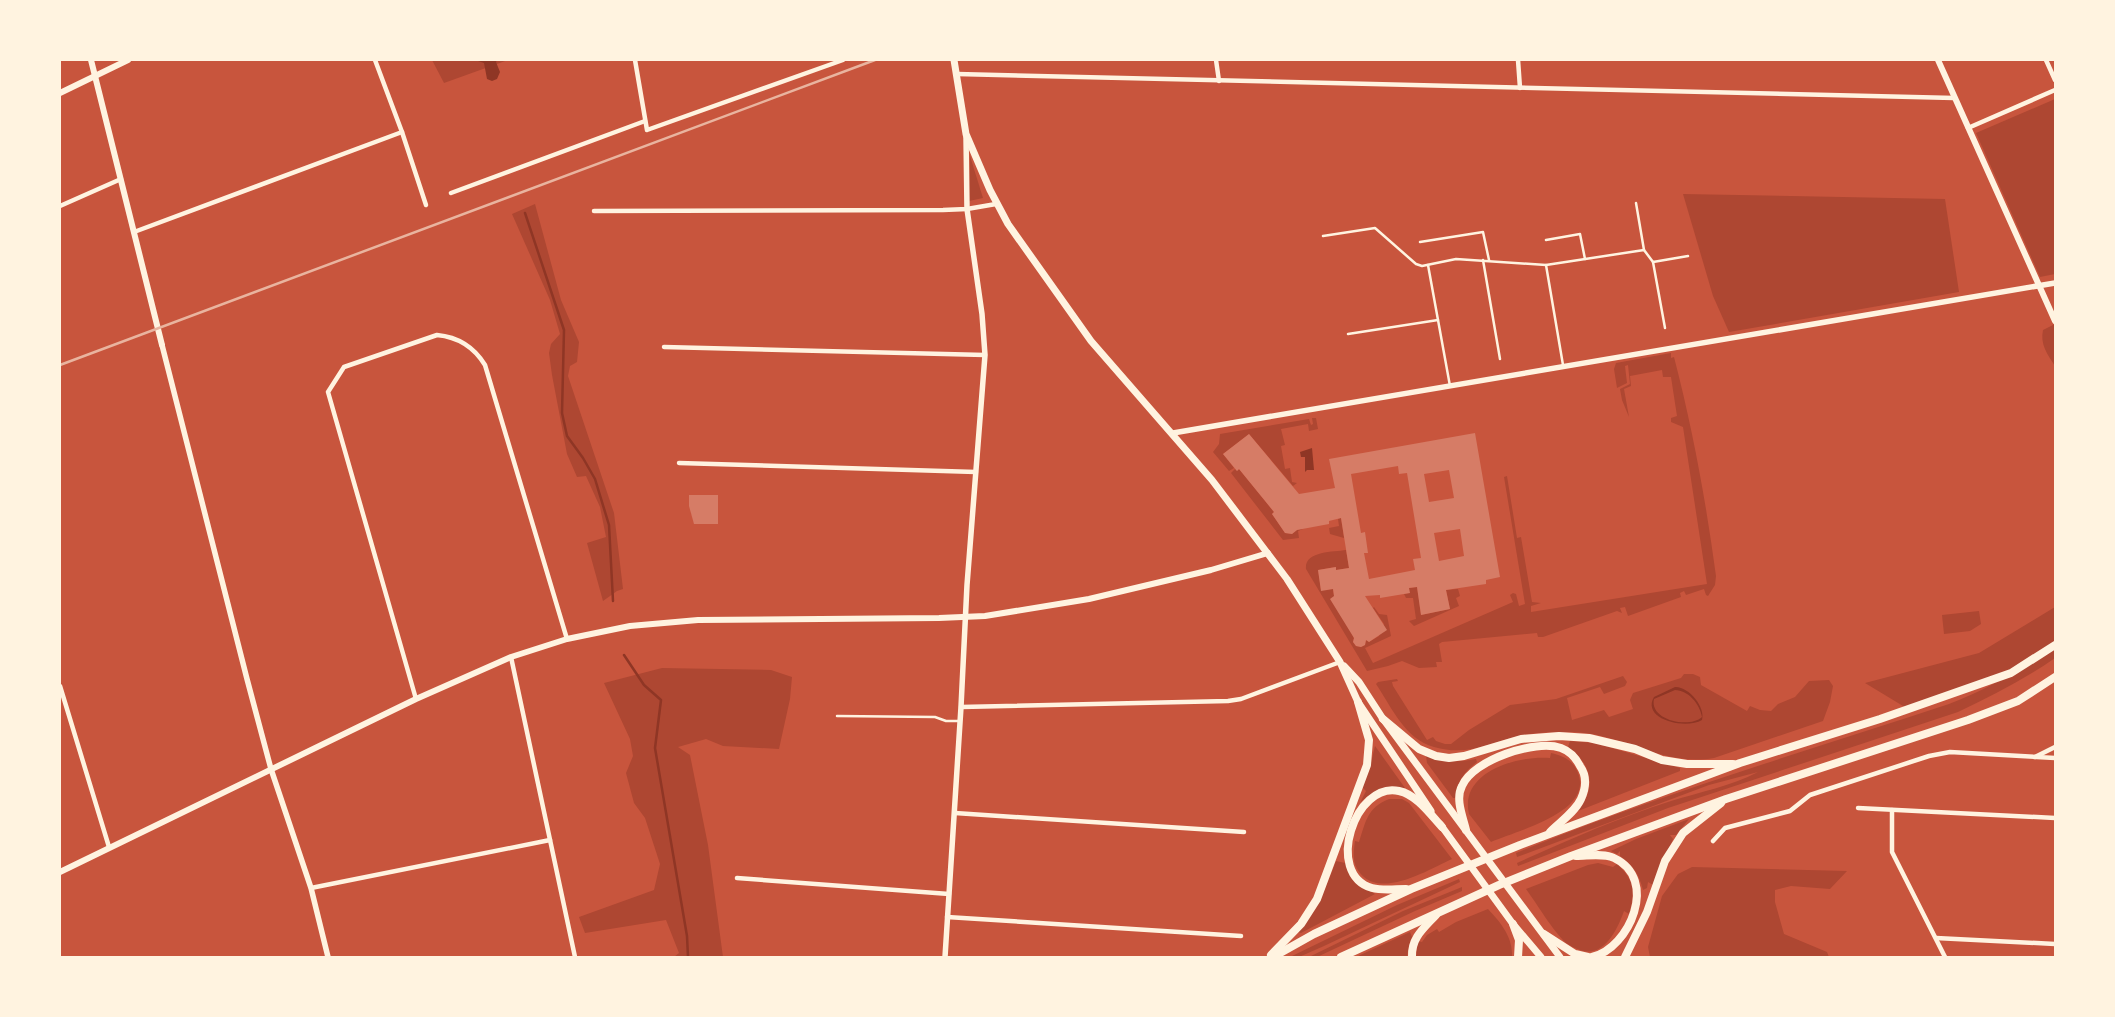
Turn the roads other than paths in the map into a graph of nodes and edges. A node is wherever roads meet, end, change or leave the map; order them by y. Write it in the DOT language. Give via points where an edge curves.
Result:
graph roads {
  1 [pos="91,60"];
  2 [pos="128,60"];
  3 [pos="375,60"];
  4 [pos="635,60"];
  5 [pos="843,60"];
  6 [pos="954,60"];
  7 [pos="1216,60"];
  8 [pos="1518,60"];
  9 [pos="1938,60"];
  10 [pos="2046,60"];
  11 [pos="957,74"];
  12 [pos="95,77"];
  13 [pos="2055,80"];
  14 [pos="1219,81"];
  15 [pos="1520,88"];
  16 [pos="2055,90"];
  17 [pos="60,93"];
  18 [pos="1954,98"];
  19 [pos="645,121"];
  20 [pos="1968,128"];
  21 [pos="402,132"];
  22 [pos="966,134"];
  23 [pos="121,179"];
  24 [pos="451,193"];
  25 [pos="1636,203"];
  26 [pos="996,204"];
  27 [pos="426,205"];
  28 [pos="60,206"];
  29 [pos="968,209"];
  30 [pos="594,211"];
  31 [pos="134,232"];
  32 [pos="1323,236"];
  33 [pos="1546,240"];
  34 [pos="1420,242"];
  35 [pos="1644,250"];
  36 [pos="1688,256"];
  37 [pos="1585,259"];
  38 [pos="1484,260"];
  39 [pos="1489,260"];
  40 [pos="1653,262"];
  41 [pos="1428,264"];
  42 [pos="1546,265"];
  43 [pos="2055,283"];
  44 [pos="2038,286"];
  45 [pos="1438,320"];
  46 [pos="2055,321"];
  47 [pos="1665,328"];
  48 [pos="1348,334"];
  49 [pos="162,345"];
  50 [pos="664,347"];
  51 [pos="985,355"];
  52 [pos="1500,359"];
  53 [pos="1564,367"];
  54 [pos="1450,386"];
  55 [pos="1173,433"];
  56 [pos="679,463"];
  57 [pos="976,472"];
  58 [pos="1268,553"];
  59 [pos="965,617"];
  60 [pos="567,639"];
  61 [pos="2055,644"];
  62 [pos="511,657"];
  63 [pos="1340,662"];
  64 [pos="2055,677"];
  65 [pos="60,686"];
  66 [pos="416,699"];
  67 [pos="1358,702"];
  68 [pos="962,706"];
  69 [pos="837,716"];
  70 [pos="1383,719"];
  71 [pos="960,721"];
  72 [pos="2055,747"];
  73 [pos="2034,758"];
  74 [pos="2055,758"];
  75 [pos="1740,764"];
  76 [pos="271,769"];
  77 [pos="1726,799"];
  78 [pos="1858,808"];
  79 [pos="1892,810"];
  80 [pos="955,813"];
  81 [pos="2055,818"];
  82 [pos="1442,827"];
  83 [pos="1244,832"];
  84 [pos="1468,833"];
  85 [pos="1548,834"];
  86 [pos="550,840"];
  87 [pos="1714,842"];
  88 [pos="109,847"];
  89 [pos="1572,856"];
  90 [pos="60,872"];
  91 [pos="738,878"];
  92 [pos="311,888"];
  93 [pos="1411,889"];
  94 [pos="949,894"];
  95 [pos="1441,911"];
  96 [pos="947,917"];
  97 [pos="1513,924"];
  98 [pos="1544,934"];
  99 [pos="1241,936"];
  100 [pos="1936,938"];
  101 [pos="2055,944"];
  102 [pos="328,957"];
  103 [pos="575,957"];
  104 [pos="945,957"];
  105 [pos="1271,957"];
  106 [pos="1341,957"];
  107 [pos="1412,957"];
  108 [pos="1518,957"];
  109 [pos="1541,957"];
  110 [pos="1560,957"];
  111 [pos="1590,957"];
  112 [pos="1625,957"];
  113 [pos="1945,957"];
  1 -- 12 [label="main road"];
  2 -- 12 [label="main road"];
  3 -- 21 [label="street"];
  4 -- 19 [label="street"];
  5 -- 19 [label="street" via="647,130"];
  6 -- 11 [label="main road"];
  7 -- 14 [label="street"];
  8 -- 15 [label="street"];
  9 -- 18 [label="main road"];
  10 -- 13 [label="street"];
  11 -- 14 [label="street"];
  11 -- 22 [label="main road"];
  12 -- 17 [label="main road"];
  12 -- 23 [label="main road"];
  14 -- 15 [label="street"];
  15 -- 18 [label="street"];
  16 -- 20 [label="street"];
  18 -- 20 [label="main road"];
  19 -- 24 [label="street"];
  20 -- 44 [label="main road"];
  21 -- 27 [label="street"];
  21 -- 31 [label="street"];
  22 -- 26 [label="main road"];
  22 -- 29 [label="street"];
  23 -- 28 [label="street"];
  23 -- 31 [label="main road"];
  25 -- 35 [label="lane"];
  26 -- 29 [label="street"];
  26 -- 55 [label="main road" via="1091,341"];
  29 -- 30 [label="street"];
  29 -- 51 [label="street"];
  31 -- 49 [label="main road"];
  32 -- 41 [label="lane" via="1375,228 1416,264"];
  33 -- 37 [label="lane" via="1580,234"];
  34 -- 39 [label="lane" via="1483,232"];
  35 -- 37 [label="lane"];
  35 -- 40 [label="lane"];
  36 -- 40 [label="lane"];
  37 -- 42 [label="lane"];
  38 -- 39 [label="lane"];
  38 -- 41 [label="lane" via="1456,259"];
  38 -- 52 [label="lane"];
  39 -- 42 [label="lane"];
  40 -- 47 [label="lane"];
  41 -- 45 [label="lane"];
  42 -- 53 [label="lane"];
  43 -- 44 [label="street"];
  44 -- 46 [label="main road"];
  44 -- 53 [label="street"];
  45 -- 48 [label="lane"];
  45 -- 54 [label="lane"];
  49 -- 76 [label="street"];
  50 -- 51 [label="street"];
  51 -- 57 [label="street"];
  53 -- 54 [label="street"];
  54 -- 55 [label="street"];
  55 -- 58 [label="main road"];
  56 -- 57 [label="street"];
  57 -- 59 [label="street"];
  58 -- 59 [label="main road" via="1082,601"];
  58 -- 63 [label="main road"];
  59 -- 60 [label="main road" via="690,620 630,626"];
  59 -- 68 [label="street"];
  60 -- 62 [label="main road"];
  60 -- 66 [label="street" via="485,365 477,352 452,336 438,335 344,367 328,392"];
  61 -- 75 [label="highway" via="2011,673"];
  62 -- 66 [label="main road"];
  62 -- 86 [label="street"];
  63 -- 67 [label="main road"];
  63 -- 68 [label="street" via="1241,700"];
  63 -- 70 [label="main road" via="1359,682"];
  64 -- 77 [label="highway" via="2018,701 1968,720"];
  65 -- 88 [label="street"];
  66 -- 76 [label="main road"];
  67 -- 82 [label="main road"];
  67 -- 105 [label="highway" via="1369,740 1367,765 1317,899 1301,924"];
  68 -- 71 [label="street"];
  69 -- 71 [label="lane" via="936,716 946,721"];
  70 -- 75 [label="highway" via="1424,752 1449,758 1521,740 1559,736 1589,738 1635,749 1662,760 1687,764"];
  70 -- 84 [label="main road"];
  71 -- 80 [label="street"];
  72 -- 73 [label="street"];
  73 -- 74 [label="street"];
  73 -- 87 [label="street" via="1950,752 1929,756 1810,795 1790,811 1725,828"];
  75 -- 85 [label="highway"];
  76 -- 88 [label="main road"];
  76 -- 92 [label="street"];
  77 -- 89 [label="highway"];
  77 -- 112 [label="highway" via="1678,839 1665,861 1647,912"];
  78 -- 79 [label="street"];
  79 -- 81 [label="street"];
  79 -- 100 [label="street" via="1892,852"];
  80 -- 83 [label="street"];
  80 -- 94 [label="street"];
  82 -- 93 [label="highway" via="1421,804 1400,791 1376,794 1361,808 1347,850 1353,874 1371,888"];
  82 -- 97 [label="main road"];
  84 -- 85 [label="highway" via="1459,798 1467,777 1496,758 1528,748 1549,746 1570,754 1582,769 1585,789 1581,800"];
  84 -- 98 [label="main road"];
  85 -- 93 [label="highway"];
  86 -- 92 [label="street"];
  86 -- 103 [label="street"];
  88 -- 90 [label="main road"];
  89 -- 95 [label="highway"];
  89 -- 111 [label="highway" via="1616,859 1628,869 1638,892 1637,906 1614,946 1603,954"];
  91 -- 94 [label="street"];
  92 -- 102 [label="street"];
  93 -- 105 [label="highway"];
  94 -- 96 [label="street"];
  95 -- 106 [label="highway"];
  95 -- 107 [label="highway" via="1419,932"];
  96 -- 99 [label="street"];
  96 -- 104 [label="street"];
  97 -- 108 [label="highway" via="1519,940"];
  97 -- 109 [label="main road"];
  98 -- 110 [label="main road"];
  98 -- 111 [label="highway" via="1575,954"];
  100 -- 101 [label="street"];
  100 -- 113 [label="street"];
}
